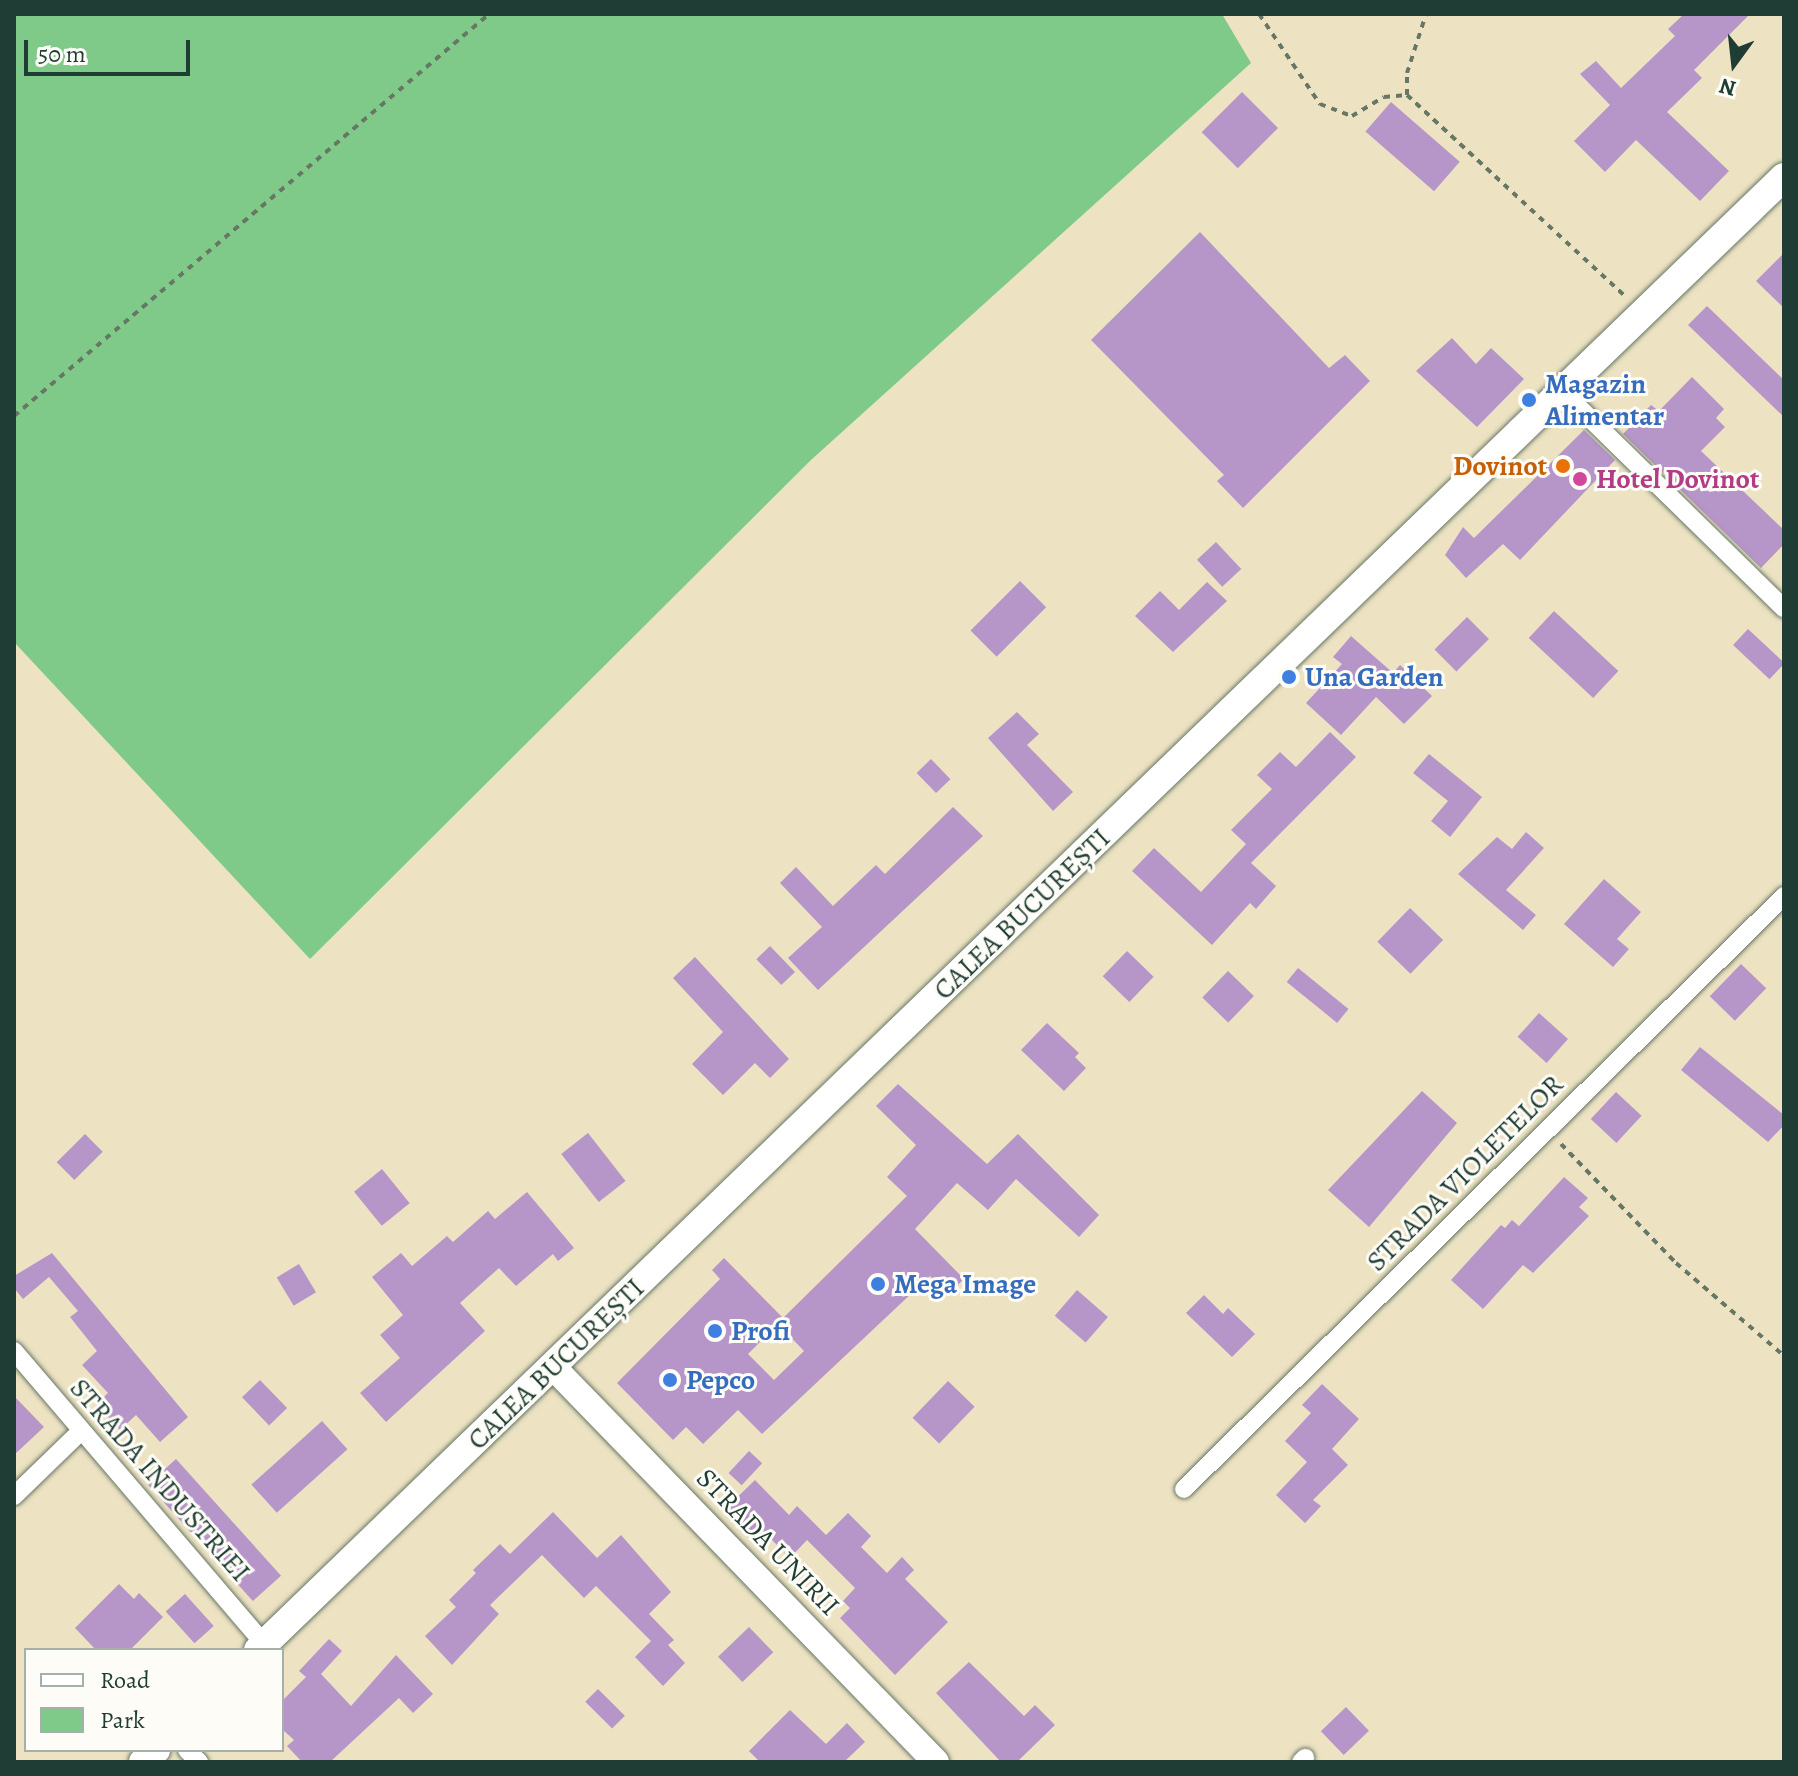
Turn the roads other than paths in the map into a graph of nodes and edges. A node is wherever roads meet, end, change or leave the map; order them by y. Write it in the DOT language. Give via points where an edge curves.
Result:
graph roads {
  1 [pos="1784,177"];
  2 [pos="1561,390"];
  3 [pos="1784,608"];
  4 [pos="1784,896"];
  5 [pos="14,1351"];
  6 [pos="553,1367"];
  7 [pos="81,1431"];
  8 [pos="1184,1489"];
  9 [pos="14,1496"];
  10 [pos="261,1647"];
  11 [pos="936,1762"];
  1 -- 2 [label="main road, CALEA BUCUREȘTI"];
  2 -- 3 [label="street"];
  2 -- 6 [label="main road, CALEA BUCUREȘTI"];
  4 -- 8 [label="street, STRADA VIOLETELOR"];
  5 -- 7 [label="street, STRADA INDUSTRIEI"];
  6 -- 10 [label="main road, CALEA BUCUREȘTI"];
  6 -- 11 [label="main road, STRADA UNIRII"];
  7 -- 9 [label="street"];
  7 -- 10 [label="street, STRADA INDUSTRIEI"];
}
